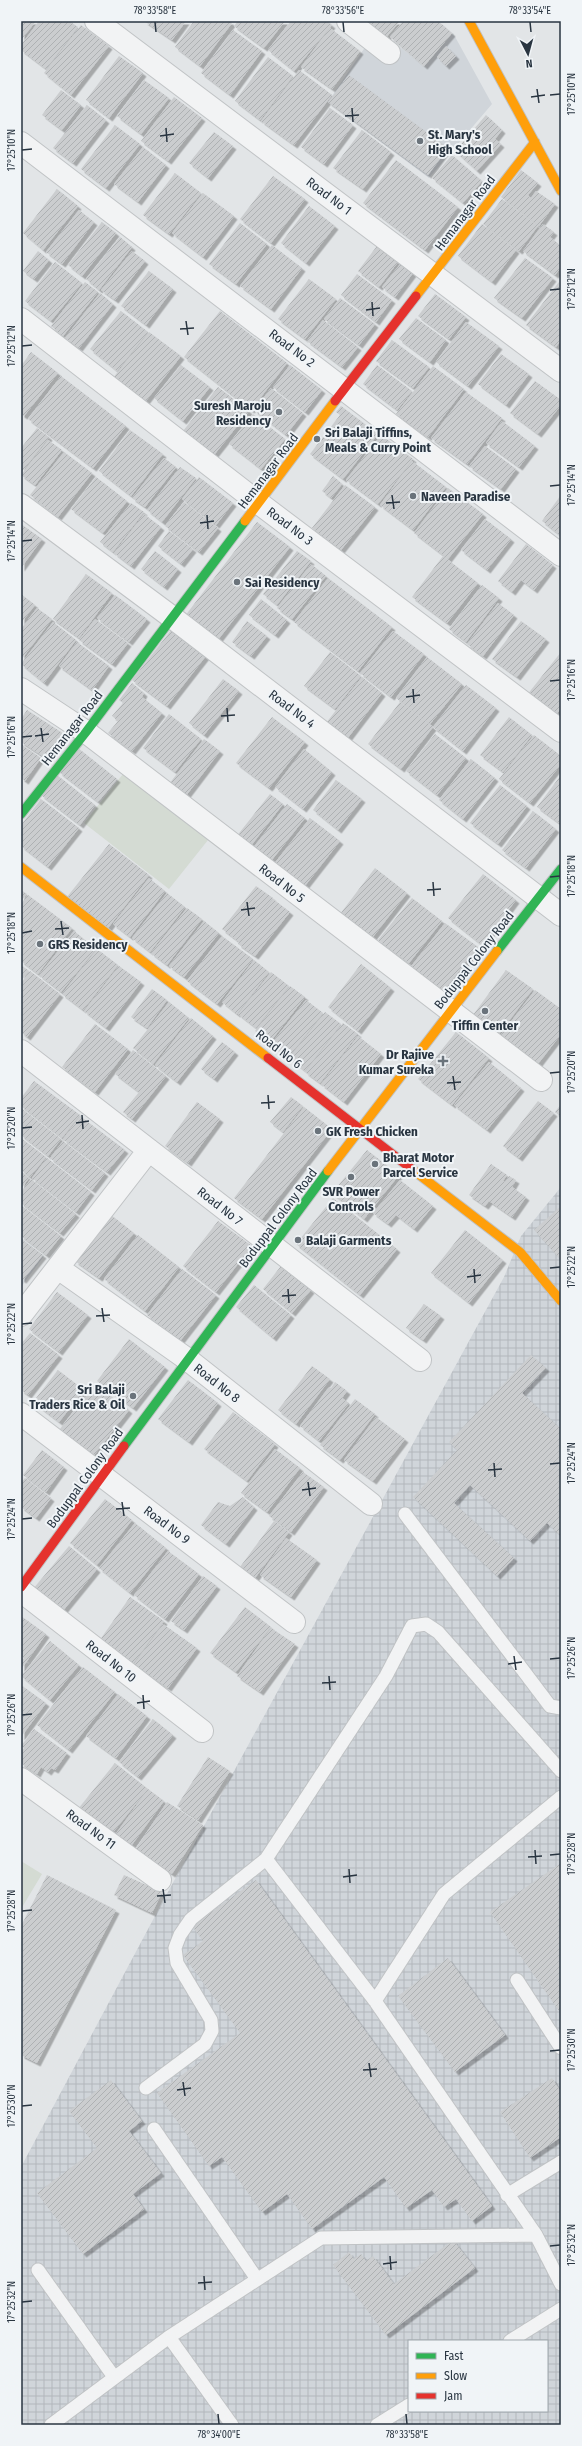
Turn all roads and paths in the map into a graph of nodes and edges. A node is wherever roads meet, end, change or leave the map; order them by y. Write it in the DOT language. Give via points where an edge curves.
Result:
graph roads {
  1 [pos="96,21"];
  2 [pos="348,21"];
  3 [pos="469,21"];
  4 [pos="388,53"];
  5 [pos="535,142"];
  6 [pos="21,143"];
  7 [pos="561,190"];
  8 [pos="434,276"];
  9 [pos="21,318"];
  10 [pos="561,372"];
  11 [pos="345,388"];
  12 [pos="260,504"];
  13 [pos="21,505"];
  14 [pos="561,555"];
  15 [pos="173,618"];
  16 [pos="21,689"];
  17 [pos="561,731"];
  18 [pos="86,732"];
  19 [pos="21,814"];
  20 [pos="21,867"];
  21 [pos="561,869"];
  22 [pos="539,898"];
  23 [pos="561,915"];
  24 [pos="449,1011"];
  25 [pos="24,1059"];
  26 [pos="541,1080"];
  27 [pos="362,1129"];
  28 [pos="149,1150"];
  29 [pos="273,1246"];
  30 [pos="58,1268"];
  31 [pos="561,1301"];
  32 [pos="21,1315"];
  33 [pos="187,1359"];
  34 [pos="420,1360"];
  35 [pos="21,1414"];
  36 [pos="102,1476"];
  37 [pos="371,1504"];
  38 [pos="405,1514"];
  39 [pos="21,1587"];
  40 [pos="21,1591"];
  41 [pos="294,1622"];
  42 [pos="561,1708"];
  43 [pos="202,1731"];
  44 [pos="561,1771"];
  45 [pos="21,1779"];
  46 [pos="561,1797"];
  47 [pos="266,1859"];
  48 [pos="160,1880"];
  49 [pos="517,1980"];
  50 [pos="375,2001"];
  51 [pos="561,2048"];
  52 [pos="146,2088"];
  53 [pos="154,2129"];
  54 [pos="561,2162"];
  55 [pos="507,2195"];
  56 [pos="536,2235"];
  57 [pos="38,2270"];
  58 [pos="257,2279"];
  59 [pos="561,2284"];
  60 [pos="561,2309"];
  61 [pos="169,2336"];
  62 [pos="512,2340"];
  63 [pos="114,2378"];
  64 [pos="408,2406"];
  65 [pos="51,2425"];
  66 [pos="232,2425"];
  67 [pos="377,2425"];
  1 -- 8 [label="street, Road No 1"];
  2 -- 4 [label="street"];
  3 -- 5 [label="street"];
  5 -- 7 [label="street"];
  5 -- 8 [label="street, Hemanagar Road"];
  6 -- 11 [label="street, Road No 2"];
  8 -- 10 [label="street, Road No 1"];
  8 -- 11 [label="street, Hemanagar Road"];
  9 -- 12 [label="street, Road No 3"];
  11 -- 12 [label="street, Hemanagar Road"];
  11 -- 14 [label="street, Road No 2" via="518,525"];
  12 -- 15 [label="street, Hemanagar Road"];
  12 -- 17 [label="street, Road No 3"];
  13 -- 15 [label="street, Road No 4"];
  15 -- 18 [label="street, Hemanagar Road"];
  15 -- 22 [label="street, Road No 4"];
  16 -- 18 [label="street, Road No 5"];
  18 -- 19 [label="street, Hemanagar Road"];
  18 -- 24 [label="street, Road No 5"];
  20 -- 27 [label="street, Road No 6"];
  21 -- 22 [label="street, Boduppal Colony Road"];
  22 -- 23 [label="street, Road No 4"];
  22 -- 24 [label="street, Boduppal Colony Road"];
  24 -- 26 [label="street, Road No 5"];
  24 -- 27 [label="street, Boduppal Colony Road"];
  25 -- 28 [label="street, Road No 7"];
  27 -- 29 [label="street, Boduppal Colony Road"];
  27 -- 31 [label="street, Road No 6" via="520,1252"];
  28 -- 29 [label="street, Road No 7"];
  28 -- 30 [label="street"];
  29 -- 33 [label="street, Boduppal Colony Road"];
  29 -- 34 [label="street, Road No 7"];
  30 -- 32 [label="street"];
  30 -- 33 [label="street, Road No 8"];
  33 -- 36 [label="street, Boduppal Colony Road"];
  33 -- 37 [label="street, Road No 8"];
  35 -- 36 [label="street, Road No 9"];
  36 -- 39 [label="street, Boduppal Colony Road"];
  36 -- 41 [label="street, Road No 9"];
  38 -- 42 [label="lane" via="550,1706"];
  40 -- 43 [label="street, Road No 10"];
  44 -- 47 [label="lane" via="438,1632 426,1624 412,1626 386,1676"];
  45 -- 48 [label="street, Road No 11"];
  46 -- 50 [label="lane" via="444,1894"];
  47 -- 50 [label="lane"];
  47 -- 52 [label="lane" via="191,1919 180,1935 175,1948 176,1962 211,2020 212,2031 205,2044"];
  49 -- 51 [label="lane"];
  50 -- 55 [label="lane"];
  53 -- 58 [label="lane"];
  54 -- 55 [label="lane"];
  55 -- 56 [label="lane"];
  56 -- 58 [label="lane" via="321,2238"];
  56 -- 59 [label="lane"];
  57 -- 63 [label="lane"];
  58 -- 61 [label="lane"];
  60 -- 62 [label="lane"];
  61 -- 63 [label="lane"];
  61 -- 66 [label="lane"];
  63 -- 65 [label="lane"];
  64 -- 67 [label="lane"];
}
